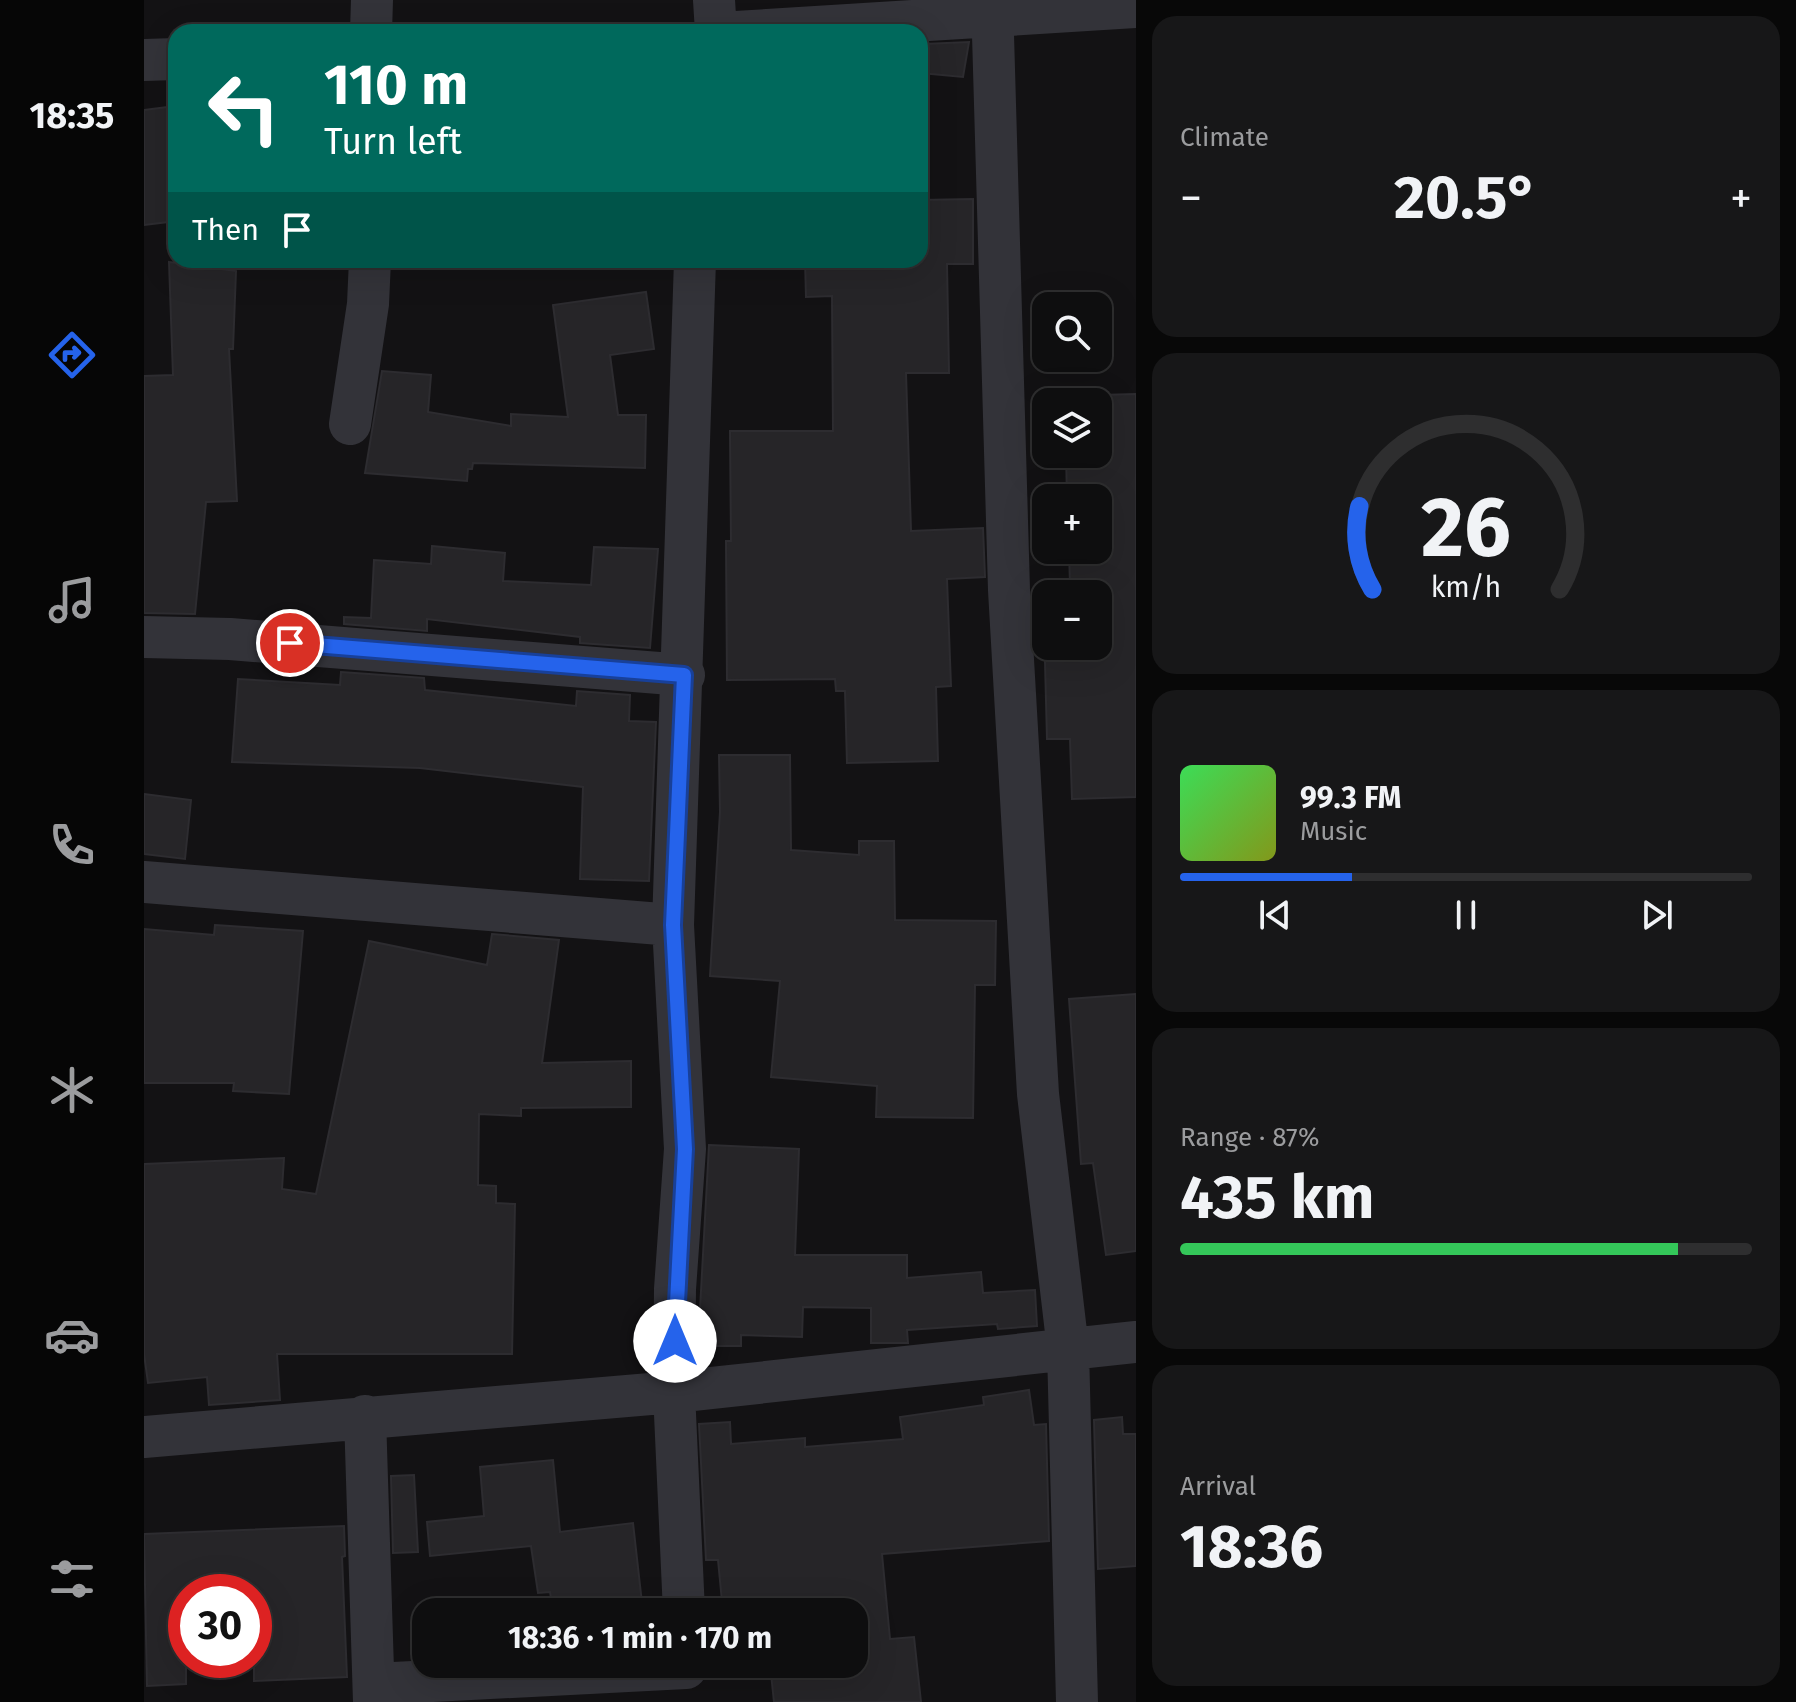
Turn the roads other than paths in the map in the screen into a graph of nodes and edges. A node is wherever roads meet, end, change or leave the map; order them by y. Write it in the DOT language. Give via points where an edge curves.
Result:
graph roads {
  1 [pos="372,0"];
  2 [pos="714,0"];
  3 [pos="1136,7"];
  4 [pos="992,8"];
  5 [pos="371,24"];
  6 [pos="716,24"];
  7 [pos="821,24"];
  8 [pos="168,59"];
  9 [pos="144,60"];
  10 [pos="370,268"];
  11 [pos="694,268"];
  12 [pos="350,424"];
  13 [pos="144,637"];
  14 [pos="684,675"];
  15 [pos="144,882"];
  16 [pos="673,925"];
  17 [pos="1136,1342"];
  18 [pos="1068,1349"];
  19 [pos="674,1392"];
  20 [pos="365,1416"];
  21 [pos="144,1437"];
  22 [pos="683,1598"];
  23 [pos="687,1678"];
  24 [pos="374,1693"];
  25 [pos="1077,1702"];
  1 -- 5 [label="street"];
  2 -- 6 [label="street"];
  3 -- 4 [label="street"];
  4 -- 7 [label="street"];
  4 -- 18 [label="street" via="1015,700 1038,1094"];
  8 -- 9 [label="street"];
  10 -- 12 [label="street"];
  11 -- 14 [label="street"];
  13 -- 14 [label="street" via="230,639"];
  14 -- 16 [label="street"];
  15 -- 16 [label="street"];
  16 -- 19 [label="street" via="685,1149"];
  17 -- 18 [label="street"];
  18 -- 19 [label="street"];
  18 -- 25 [label="street"];
  19 -- 20 [label="street"];
  19 -- 22 [label="street"];
  20 -- 21 [label="street"];
  20 -- 24 [label="street"];
  23 -- 24 [label="street"];
}
